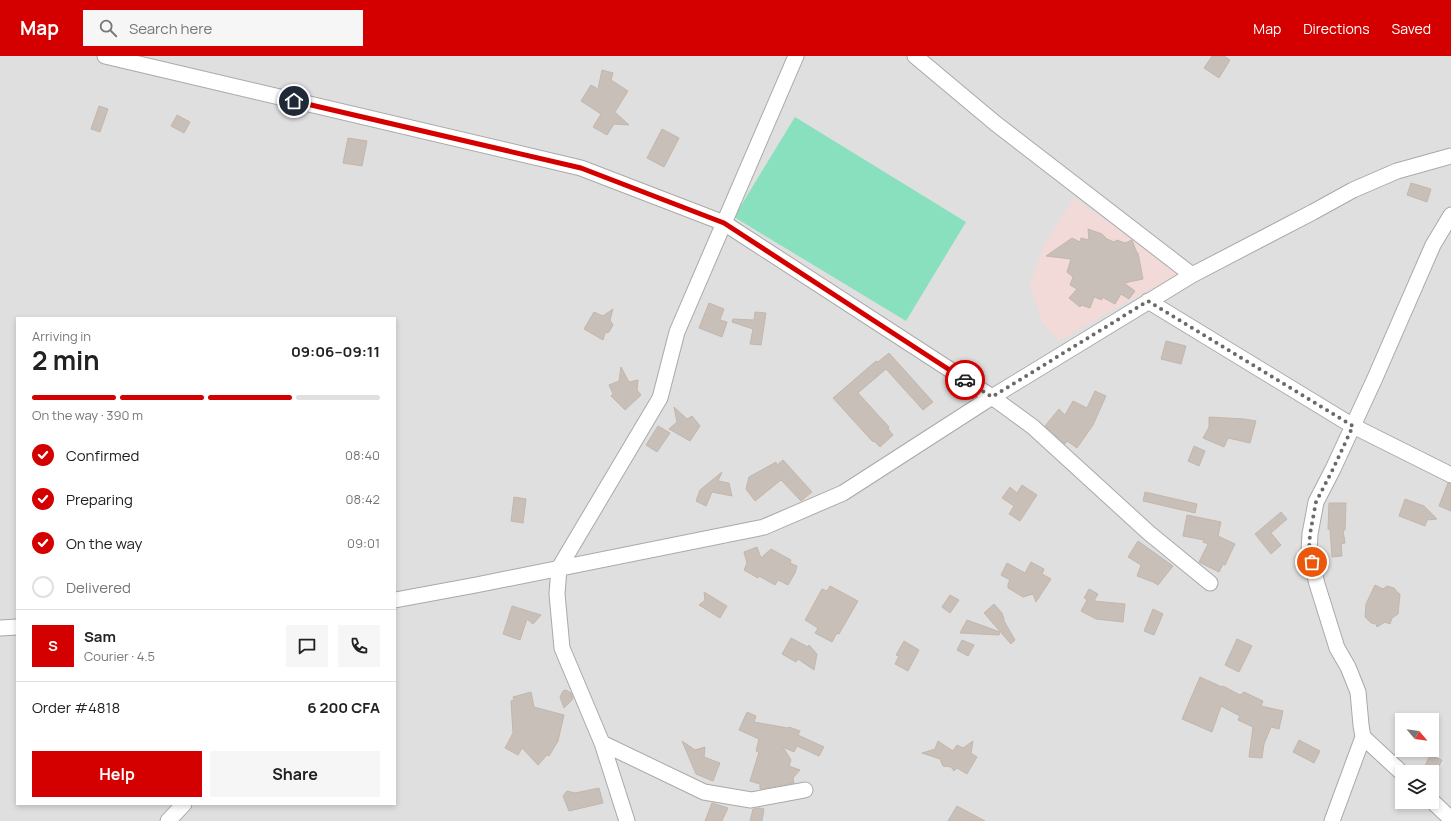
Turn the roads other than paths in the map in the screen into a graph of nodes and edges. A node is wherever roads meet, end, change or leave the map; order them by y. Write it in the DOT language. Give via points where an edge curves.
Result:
graph roads {
  1 [pos="105,56"];
  2 [pos="796,56"];
  3 [pos="915,56"];
  4 [pos="1451,156"];
  5 [pos="1451,215"];
  6 [pos="724,223"];
  7 [pos="1192,275"];
  8 [pos="1148,301"];
  9 [pos="992,397"];
  10 [pos="1353,426"];
  11 [pos="1451,475"];
  12 [pos="559,568"];
  13 [pos="1210,583"];
  14 [pos="396,600"];
  15 [pos="16,627"];
  16 [pos="0,628"];
  17 [pos="1364,736"];
  18 [pos="602,743"];
  19 [pos="1395,766"];
  20 [pos="805,790"];
  21 [pos="183,805"];
  22 [pos="1439,808"];
  23 [pos="1451,819"];
  24 [pos="168,821"];
  25 [pos="626,821"];
  26 [pos="1332,821"];
  1 -- 6 [label="street" via="581,168"];
  2 -- 6 [label="street"];
  3 -- 7 [label="street" via="995,123"];
  4 -- 7 [label="street" via="1397,171 1353,190"];
  5 -- 10 [label="street" via="1433,245"];
  6 -- 9 [label="street"];
  6 -- 12 [label="street" via="677,332 660,398"];
  7 -- 8 [label="street"];
  8 -- 9 [label="street"];
  8 -- 10 [label="street"];
  9 -- 12 [label="street" via="843,493 764,527"];
  9 -- 13 [label="street" via="1033,427 1149,533"];
  10 -- 11 [label="street"];
  10 -- 17 [label="street" via="1316,502 1309,551 1336,648 1348,667 1358,692"];
  12 -- 14 [label="street"];
  12 -- 18 [label="street" via="557,594 562,648"];
  15 -- 16 [label="street"];
  17 -- 19 [label="street"];
  17 -- 26 [label="street"];
  18 -- 20 [label="street" via="704,792 751,800"];
  18 -- 25 [label="street"];
  21 -- 24 [label="street"];
  22 -- 23 [label="street"];
}
